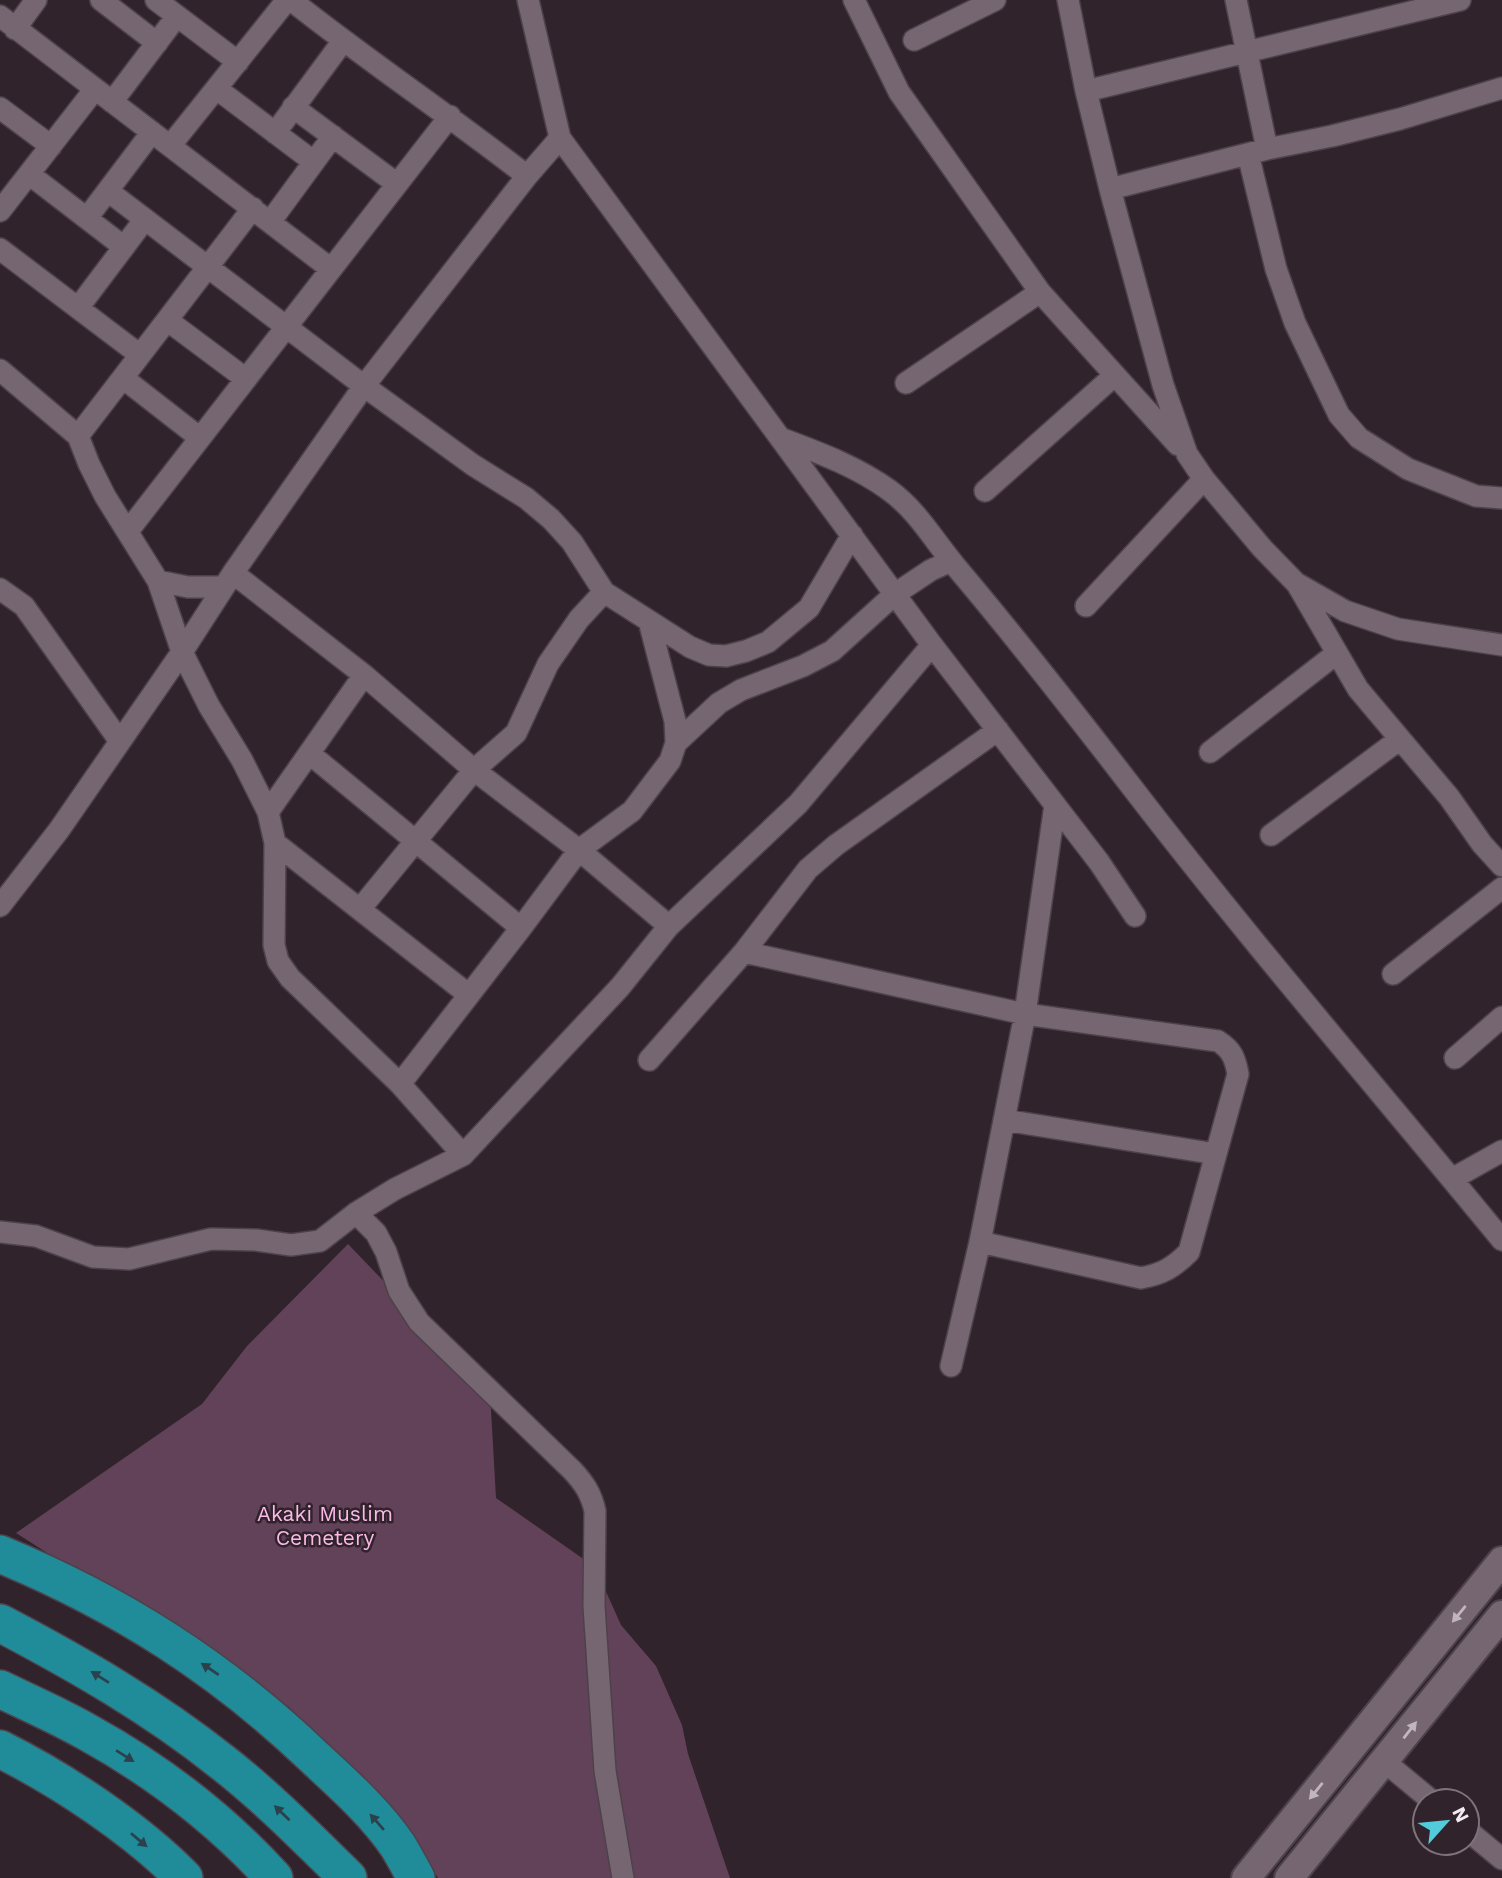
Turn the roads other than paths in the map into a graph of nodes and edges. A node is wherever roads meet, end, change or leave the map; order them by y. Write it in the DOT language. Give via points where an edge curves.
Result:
graph roads {
  1 [pos="36,0"];
  2 [pos="101,0"];
  3 [pos="156,0"];
  4 [pos="289,0"];
  5 [pos="528,0"];
  6 [pos="853,0"];
  7 [pos="1068,0"];
  8 [pos="1236,0"];
  9 [pos="1461,0"];
  10 [pos="983,3"];
  11 [pos="123,7"];
  12 [pos="177,16"];
  13 [pos="8,23"];
  14 [pos="914,40"];
  15 [pos="343,41"];
  16 [pos="157,43"];
  17 [pos="1247,51"];
  18 [pos="238,62"];
  19 [pos="1502,88"];
  20 [pos="217,89"];
  21 [pos="1086,91"];
  22 [pos="104,96"];
  23 [pos="293,107"];
  24 [pos="0,108"];
  25 [pos="450,116"];
  26 [pos="152,132"];
  27 [pos="275,132"];
  28 [pos="332,136"];
  29 [pos="559,138"];
  30 [pos="51,146"];
  31 [pos="170,146"];
  32 [pos="1257,152"];
  33 [pos="314,162"];
  34 [pos="29,174"];
  35 [pos="527,176"];
  36 [pos="397,184"];
  37 [pos="1110,189"];
  38 [pos="108,191"];
  39 [pos="0,212"];
  40 [pos="261,215"];
  41 [pos="88,219"];
  42 [pos="145,219"];
  43 [pos="124,247"];
  44 [pos="0,249"];
  45 [pos="208,267"];
  46 [pos="331,269"];
  47 [pos="1040,292"];
  48 [pos="78,308"];
  49 [pos="167,320"];
  50 [pos="286,327"];
  51 [pos="140,355"];
  52 [pos="0,370"];
  53 [pos="1115,375"];
  54 [pos="123,378"];
  55 [pos="246,379"];
  56 [pos="906,383"];
  57 [pos="364,386"];
  58 [pos="78,436"];
  59 [pos="200,438"];
  60 [pos="780,438"];
  61 [pos="1187,454"];
  62 [pos="1204,480"];
  63 [pos="985,491"];
  64 [pos="1502,498"];
  65 [pos="128,531"];
  66 [pos="852,535"];
  67 [pos="951,561"];
  68 [pos="228,580"];
  69 [pos="158,581"];
  70 [pos="1296,583"];
  71 [pos="0,589"];
  72 [pos="604,592"];
  73 [pos="895,594"];
  74 [pos="1086,606"];
  75 [pos="649,621"];
  76 [pos="932,645"];
  77 [pos="1502,645"];
  78 [pos="182,652"];
  79 [pos="1337,653"];
  80 [pos="364,675"];
  81 [pos="998,730"];
  82 [pos="1399,739"];
  83 [pos="119,740"];
  84 [pos="676,743"];
  85 [pos="1210,752"];
  86 [pos="310,754"];
  87 [pos="474,770"];
  88 [pos="1055,805"];
  89 [pos="268,812"];
  90 [pos="1271,835"];
  91 [pos="415,841"];
  92 [pos="275,843"];
  93 [pos="579,849"];
  94 [pos="1502,866"];
  95 [pos="1502,888"];
  96 [pos="0,906"];
  97 [pos="360,909"];
  98 [pos="1136,916"];
  99 [pos="669,926"];
  100 [pos="521,928"];
  101 [pos="744,952"];
  102 [pos="1393,974"];
  103 [pos="469,995"];
  104 [pos="1025,1014"];
  105 [pos="1502,1017"];
  106 [pos="1455,1058"];
  107 [pos="649,1059"];
  108 [pos="400,1084"];
  109 [pos="1004,1120"];
  110 [pos="1502,1151"];
  111 [pos="1216,1154"];
  112 [pos="463,1155"];
  113 [pos="1452,1180"];
  114 [pos="356,1213"];
  115 [pos="0,1232"];
  116 [pos="1502,1240"];
  117 [pos="980,1242"];
  118 [pos="951,1366"];
  119 [pos="0,1553"];
  120 [pos="1502,1561"];
  121 [pos="1502,1615"];
  122 [pos="8,1629"];
  123 [pos="0,1689"];
  124 [pos="0,1749"];
  125 [pos="1385,1762"];
  126 [pos="1415,1787"];
  127 [pos="1481,1842"];
  128 [pos="1502,1859"];
  129 [pos="184,1878"];
  130 [pos="274,1878"];
  131 [pos="348,1878"];
  132 [pos="416,1878"];
  133 [pos="623,1878"];
  134 [pos="1246,1878"];
  135 [pos="1289,1878"];
  1 -- 13 [label="street"];
  2 -- 11 [label="street"];
  3 -- 12 [label="street"];
  4 -- 15 [label="street"];
  4 -- 18 [label="street"];
  5 -- 29 [label="street"];
  6 -- 47 [label="street" via="899,92"];
  7 -- 21 [label="street"];
  8 -- 17 [label="street"];
  9 -- 17 [label="street"];
  10 -- 14 [label="street"];
  11 -- 16 [label="street"];
  12 -- 16 [label="street"];
  12 -- 18 [label="street"];
  13 -- 22 [label="street"];
  15 -- 23 [label="street"];
  15 -- 25 [label="street"];
  16 -- 22 [label="street"];
  17 -- 21 [label="street"];
  17 -- 32 [label="street"];
  18 -- 20 [label="street"];
  19 -- 32 [label="street" via="1400,119"];
  20 -- 27 [label="street"];
  20 -- 31 [label="street"];
  21 -- 37 [label="street"];
  22 -- 26 [label="street"];
  22 -- 30 [label="street"];
  23 -- 27 [label="street"];
  23 -- 28 [label="street"];
  24 -- 30 [label="street"];
  25 -- 35 [label="street"];
  25 -- 36 [label="street"];
  26 -- 31 [label="street"];
  26 -- 38 [label="street"];
  27 -- 33 [label="street"];
  28 -- 33 [label="street"];
  28 -- 36 [label="street"];
  29 -- 35 [label="street"];
  29 -- 60 [label="street"];
  30 -- 34 [label="street"];
  31 -- 40 [label="street"];
  32 -- 37 [label="street"];
  32 -- 64 [label="street" via="1280,280 1339,415 1359,438 1408,469 1476,496"];
  33 -- 40 [label="street"];
  34 -- 39 [label="street"];
  34 -- 41 [label="street"];
  35 -- 57 [label="street"];
  36 -- 46 [label="street"];
  37 -- 61 [label="street" via="1163,385"];
  38 -- 41 [label="street"];
  38 -- 42 [label="street"];
  40 -- 45 [label="street"];
  40 -- 46 [label="street"];
  41 -- 43 [label="street"];
  42 -- 43 [label="street"];
  42 -- 45 [label="street"];
  43 -- 48 [label="street"];
  44 -- 48 [label="street"];
  45 -- 49 [label="street"];
  45 -- 50 [label="street"];
  46 -- 50 [label="street"];
  47 -- 53 [label="street"];
  47 -- 56 [label="street"];
  48 -- 51 [label="street"];
  49 -- 51 [label="street"];
  49 -- 55 [label="street"];
  50 -- 55 [label="street"];
  50 -- 57 [label="street"];
  51 -- 54 [label="street"];
  52 -- 58 [label="street"];
  53 -- 61 [label="street"];
  53 -- 63 [label="street"];
  54 -- 58 [label="street"];
  54 -- 59 [label="street"];
  55 -- 59 [label="street"];
  57 -- 68 [label="street"];
  57 -- 72 [label="street" via="543,512 572,542"];
  58 -- 65 [label="street" via="105,496"];
  59 -- 65 [label="street"];
  60 -- 66 [label="street"];
  60 -- 67 [label="street" via="829,457 889,490 920,518"];
  61 -- 62 [label="street"];
  62 -- 70 [label="street"];
  62 -- 74 [label="street"];
  65 -- 69 [label="street"];
  66 -- 73 [label="street"];
  66 -- 75 [label="street" via="808,608 768,642 726,656 709,655"];
  67 -- 73 [label="street"];
  67 -- 113 [label="street"];
  68 -- 69 [label="street" via="188,587"];
  68 -- 78 [label="street"];
  68 -- 80 [label="street"];
  69 -- 78 [label="street"];
  70 -- 77 [label="street" via="1345,611 1398,629"];
  70 -- 79 [label="street"];
  71 -- 83 [label="street" via="24,606"];
  72 -- 75 [label="street"];
  72 -- 87 [label="street" via="548,664 516,733"];
  73 -- 76 [label="street"];
  73 -- 84 [label="street" via="832,651 730,696"];
  75 -- 84 [label="street" via="675,721"];
  76 -- 81 [label="street"];
  76 -- 99 [label="street" via="798,804"];
  78 -- 83 [label="street"];
  78 -- 89 [label="street"];
  79 -- 82 [label="street" via="1358,689"];
  79 -- 85 [label="street"];
  80 -- 86 [label="street"];
  80 -- 87 [label="street"];
  81 -- 88 [label="street"];
  81 -- 101 [label="street" via="808,869"];
  82 -- 90 [label="street"];
  82 -- 94 [label="street"];
  83 -- 96 [label="street" via="59,830"];
  84 -- 93 [label="street" via="670,761 632,811"];
  86 -- 89 [label="street"];
  86 -- 91 [label="street"];
  87 -- 91 [label="street"];
  87 -- 93 [label="street"];
  88 -- 98 [label="street"];
  88 -- 104 [label="street"];
  89 -- 92 [label="street"];
  91 -- 97 [label="street"];
  91 -- 100 [label="street"];
  92 -- 97 [label="street"];
  92 -- 108 [label="street" via="274,945 278,961"];
  93 -- 99 [label="street"];
  93 -- 100 [label="street"];
  95 -- 102 [label="street"];
  97 -- 103 [label="street"];
  99 -- 112 [label="street" via="620,987"];
  100 -- 103 [label="street"];
  101 -- 104 [label="street"];
  101 -- 107 [label="street"];
  103 -- 108 [label="street"];
  104 -- 109 [label="street"];
  104 -- 111 [label="street" via="1218,1041 1229,1048 1238,1074"];
  105 -- 106 [label="street"];
  108 -- 112 [label="street"];
  109 -- 111 [label="street"];
  109 -- 117 [label="street"];
  110 -- 113 [label="street"];
  111 -- 117 [label="street" via="1189,1252 1163,1274 1141,1278"];
  112 -- 114 [label="street"];
  113 -- 116 [label="street"];
  114 -- 115 [label="street" via="320,1241 291,1245 211,1239 129,1259 93,1257 36,1236"];
  114 -- 133 [label="street" via="376,1233 398,1291 419,1322 586,1485 592,1497 605,1771"];
  117 -- 118 [label="street"];
  132 -- 119 [label="highway, one-way" via="397,1844 350,1790 226,1681 132,1618 59,1578"];
  120 -- 134 [label="street, one-way"];
  125 -- 121 [label="street, one-way"];
  131 -- 122 [label="highway, one-way" via="222,1761 74,1661"];
  123 -- 130 [label="highway, one-way" via="88,1732 170,1784 246,1847"];
  124 -- 129 [label="highway, one-way" via="72,1790"];
  125 -- 126 [label="street"];
  125 -- 135 [label="street"];
  127 -- 128 [label="street"];
}
